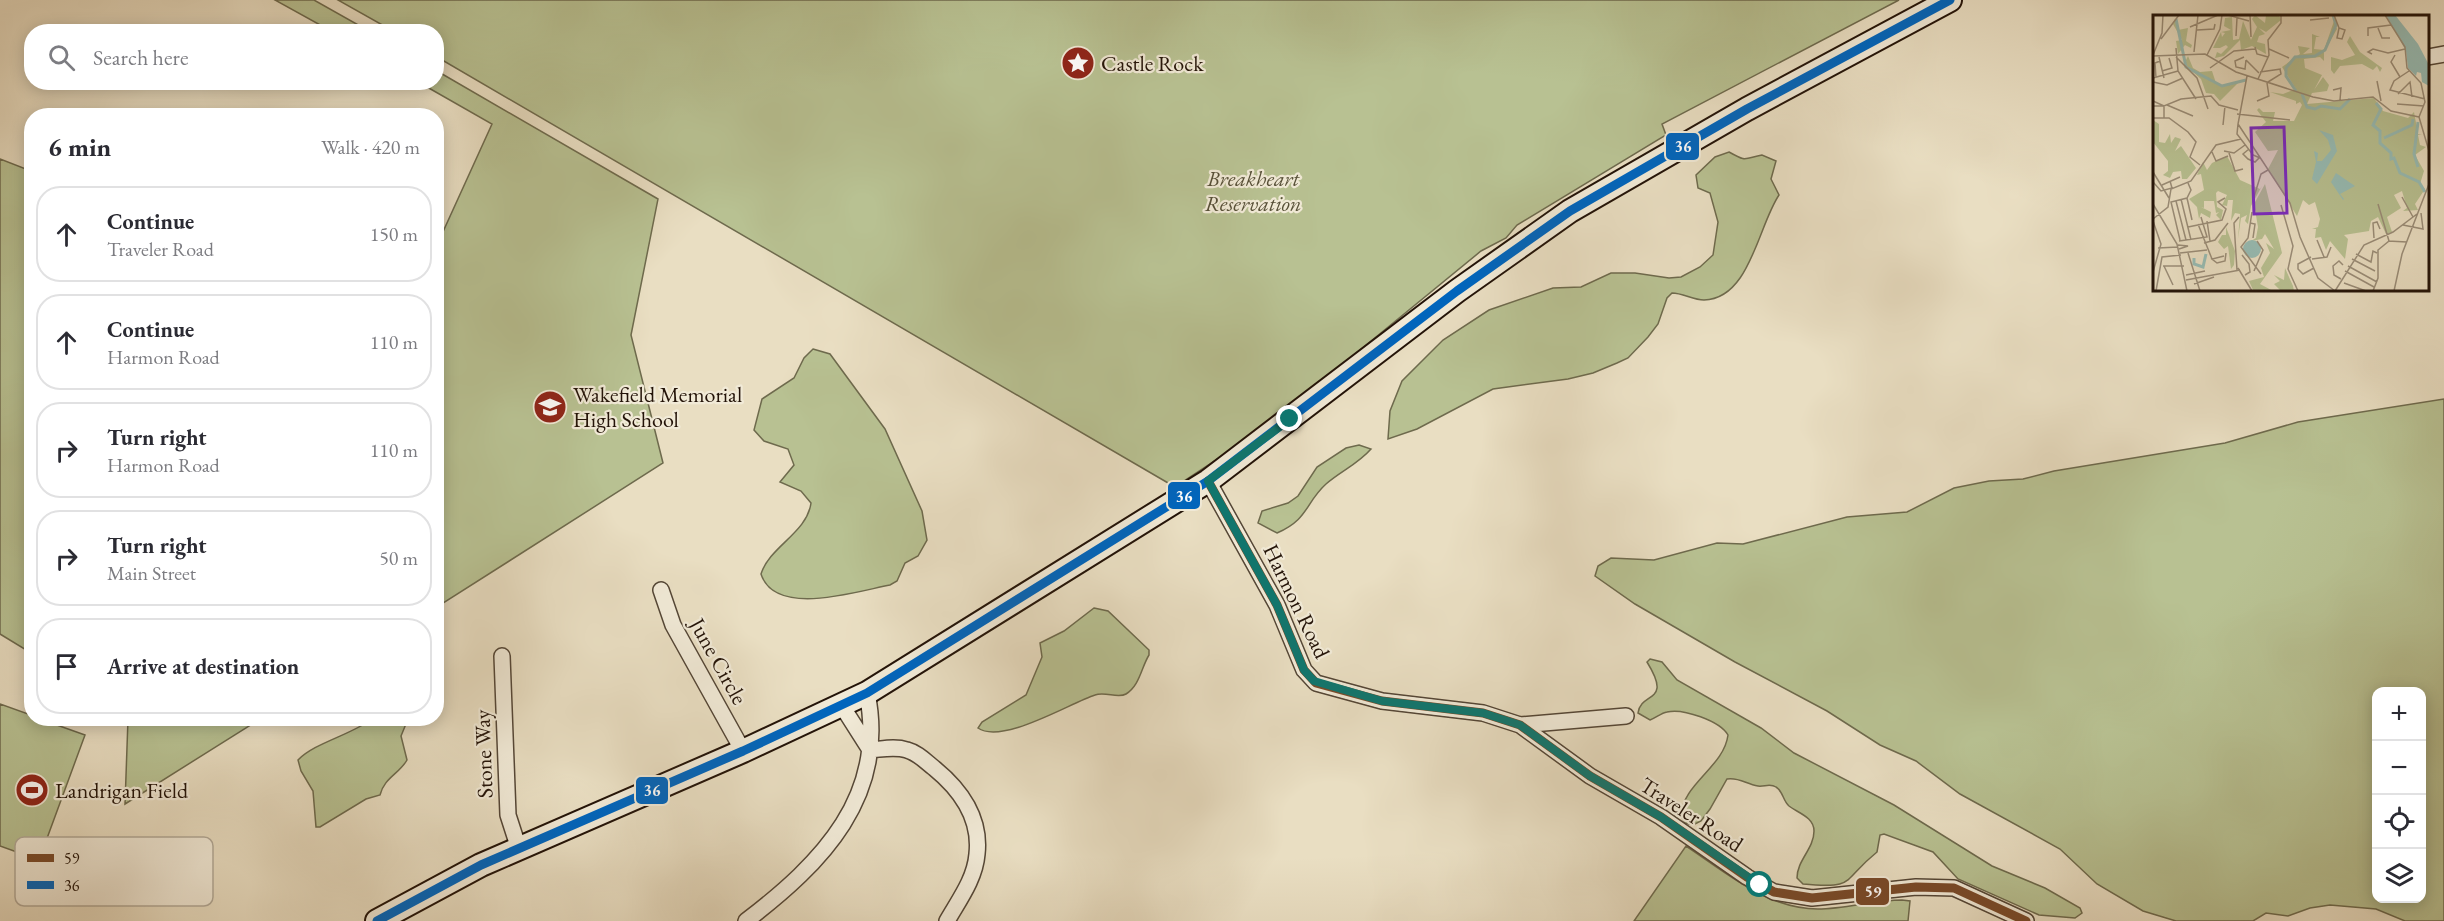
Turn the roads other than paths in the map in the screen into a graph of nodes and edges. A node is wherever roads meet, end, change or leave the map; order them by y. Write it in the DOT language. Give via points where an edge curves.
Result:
graph roads {
  1 [pos="1950,0"];
  2 [pos="2444,54"];
  3 [pos="2429,57"];
  4 [pos="1208,481"];
  5 [pos="661,590"];
  6 [pos="502,656"];
  7 [pos="867,693"];
  8 [pos="842,706"];
  9 [pos="1626,716"];
  10 [pos="1520,725"];
  11 [pos="870,750"];
  12 [pos="743,751"];
  13 [pos="519,849"];
  14 [pos="377,921"];
  15 [pos="746,921"];
  16 [pos="947,921"];
  17 [pos="2026,921"];
  1 -- 4 [label="main road" via="1747,109 1570,211 1457,291"];
  2 -- 3 [label="street"];
  4 -- 7 [label="main road"];
  4 -- 10 [label="street, Harmon Road" via="1277,605 1310,678 1382,701 1483,713"];
  5 -- 12 [label="street, June Circle" via="673,625"];
  6 -- 13 [label="street, Stone Way" via="508,815"];
  7 -- 8 [label="main road"];
  7 -- 11 [label="street"];
  8 -- 11 [label="street"];
  8 -- 12 [label="main road"];
  9 -- 10 [label="street"];
  10 -- 17 [label="street, Traveler Road" via="1590,776 1661,817 1774,892 1819,898 1916,887 1954,888"];
  11 -- 15 [label="street" via="860,797 838,832 798,876"];
  11 -- 16 [label="street" via="896,748 917,754 946,778 970,809 977,834 976,862"];
  12 -- 13 [label="main road"];
  13 -- 14 [label="main road" via="444,883"];
}
